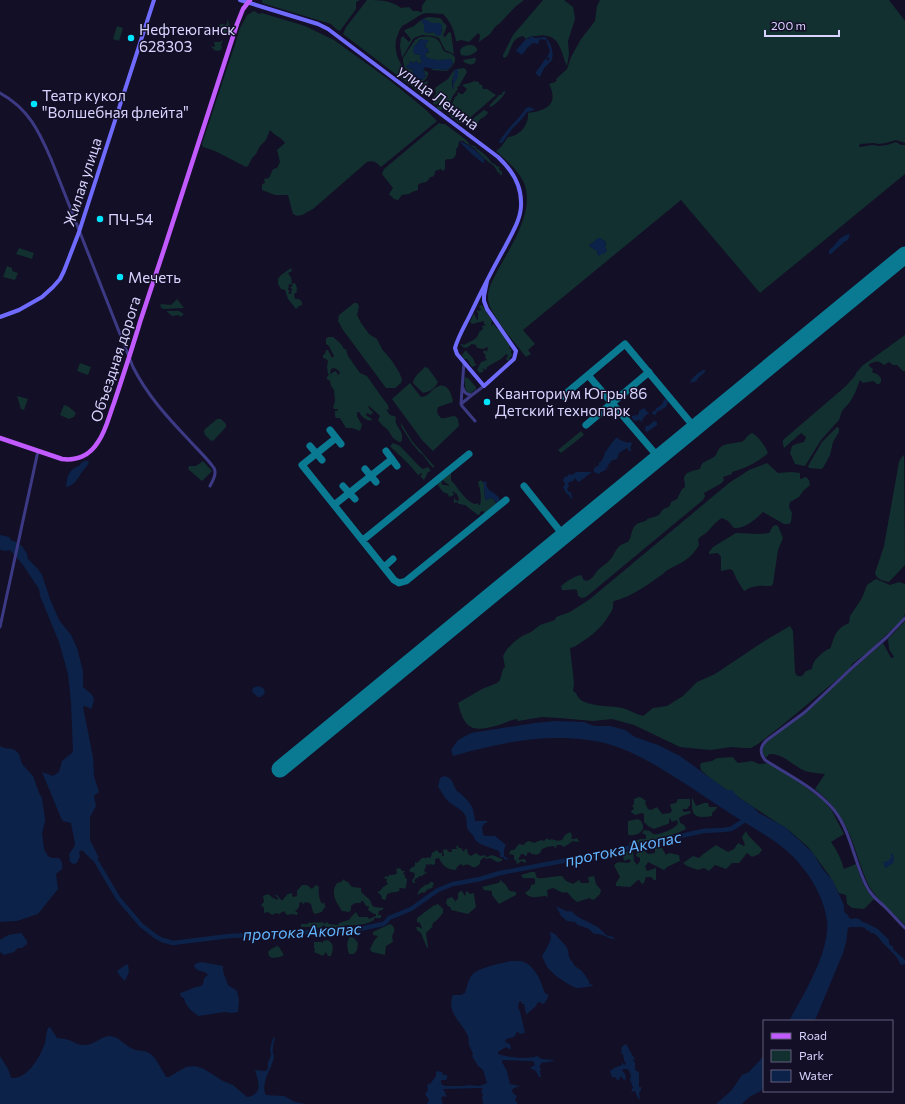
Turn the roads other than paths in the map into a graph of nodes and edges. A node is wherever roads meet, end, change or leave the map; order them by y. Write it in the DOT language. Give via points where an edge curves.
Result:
graph roads {
  1 [pos="154,0"];
  2 [pos="240,0"];
  3 [pos="249,1"];
  4 [pos="0,93"];
  5 [pos="79,232"];
  6 [pos="487,281"];
  7 [pos="477,300"];
  8 [pos="484,301"];
  9 [pos="0,317"];
  10 [pos="129,357"];
  11 [pos="464,362"];
  12 [pos="484,386"];
  13 [pos="462,387"];
  14 [pos="472,395"];
  15 [pos="462,404"];
  16 [pos="475,421"];
  17 [pos="0,438"];
  18 [pos="38,451"];
  19 [pos="210,486"];
  20 [pos="905,618"];
  21 [pos="0,627"];
  22 [pos="905,928"];
  1 -- 5 [label="street, Жилая улица"];
  2 -- 3 [label="street, улица Ленина"];
  3 -- 6 [label="street, улица Ленина" via="328,29 508,166 521,196 520,214"];
  3 -- 10 [label="main road, Объездная дорога" via="237,24"];
  4 -- 5 [label="street" via="22,108 35,127 51,159"];
  5 -- 9 [label="street, Жилая улица" via="64,271 53,287 25,308"];
  5 -- 10 [label="street"];
  6 -- 7 [label="street, улица Ленина"];
  6 -- 8 [label="street"];
  7 -- 8 [label="street"];
  7 -- 11 [label="street, улица Ленина" via="455,348"];
  8 -- 12 [label="street" via="487,310 516,351 514,360"];
  10 -- 18 [label="main road, Объездная дорога" via="102,434 90,452 70,460"];
  10 -- 19 [label="street" via="137,375 152,397 216,471"];
  11 -- 12 [label="street"];
  11 -- 13 [label="street"];
  12 -- 14 [label="street"];
  13 -- 14 [label="street" via="465,393"];
  13 -- 15 [label="street"];
  14 -- 15 [label="street"];
  15 -- 16 [label="street"];
  17 -- 18 [label="main road, Объездная дорога"];
  18 -- 21 [label="street"];
  20 -- 22 [label="street" via="805,712 761,746 765,760 814,791 834,810 849,838 871,894"];
}
